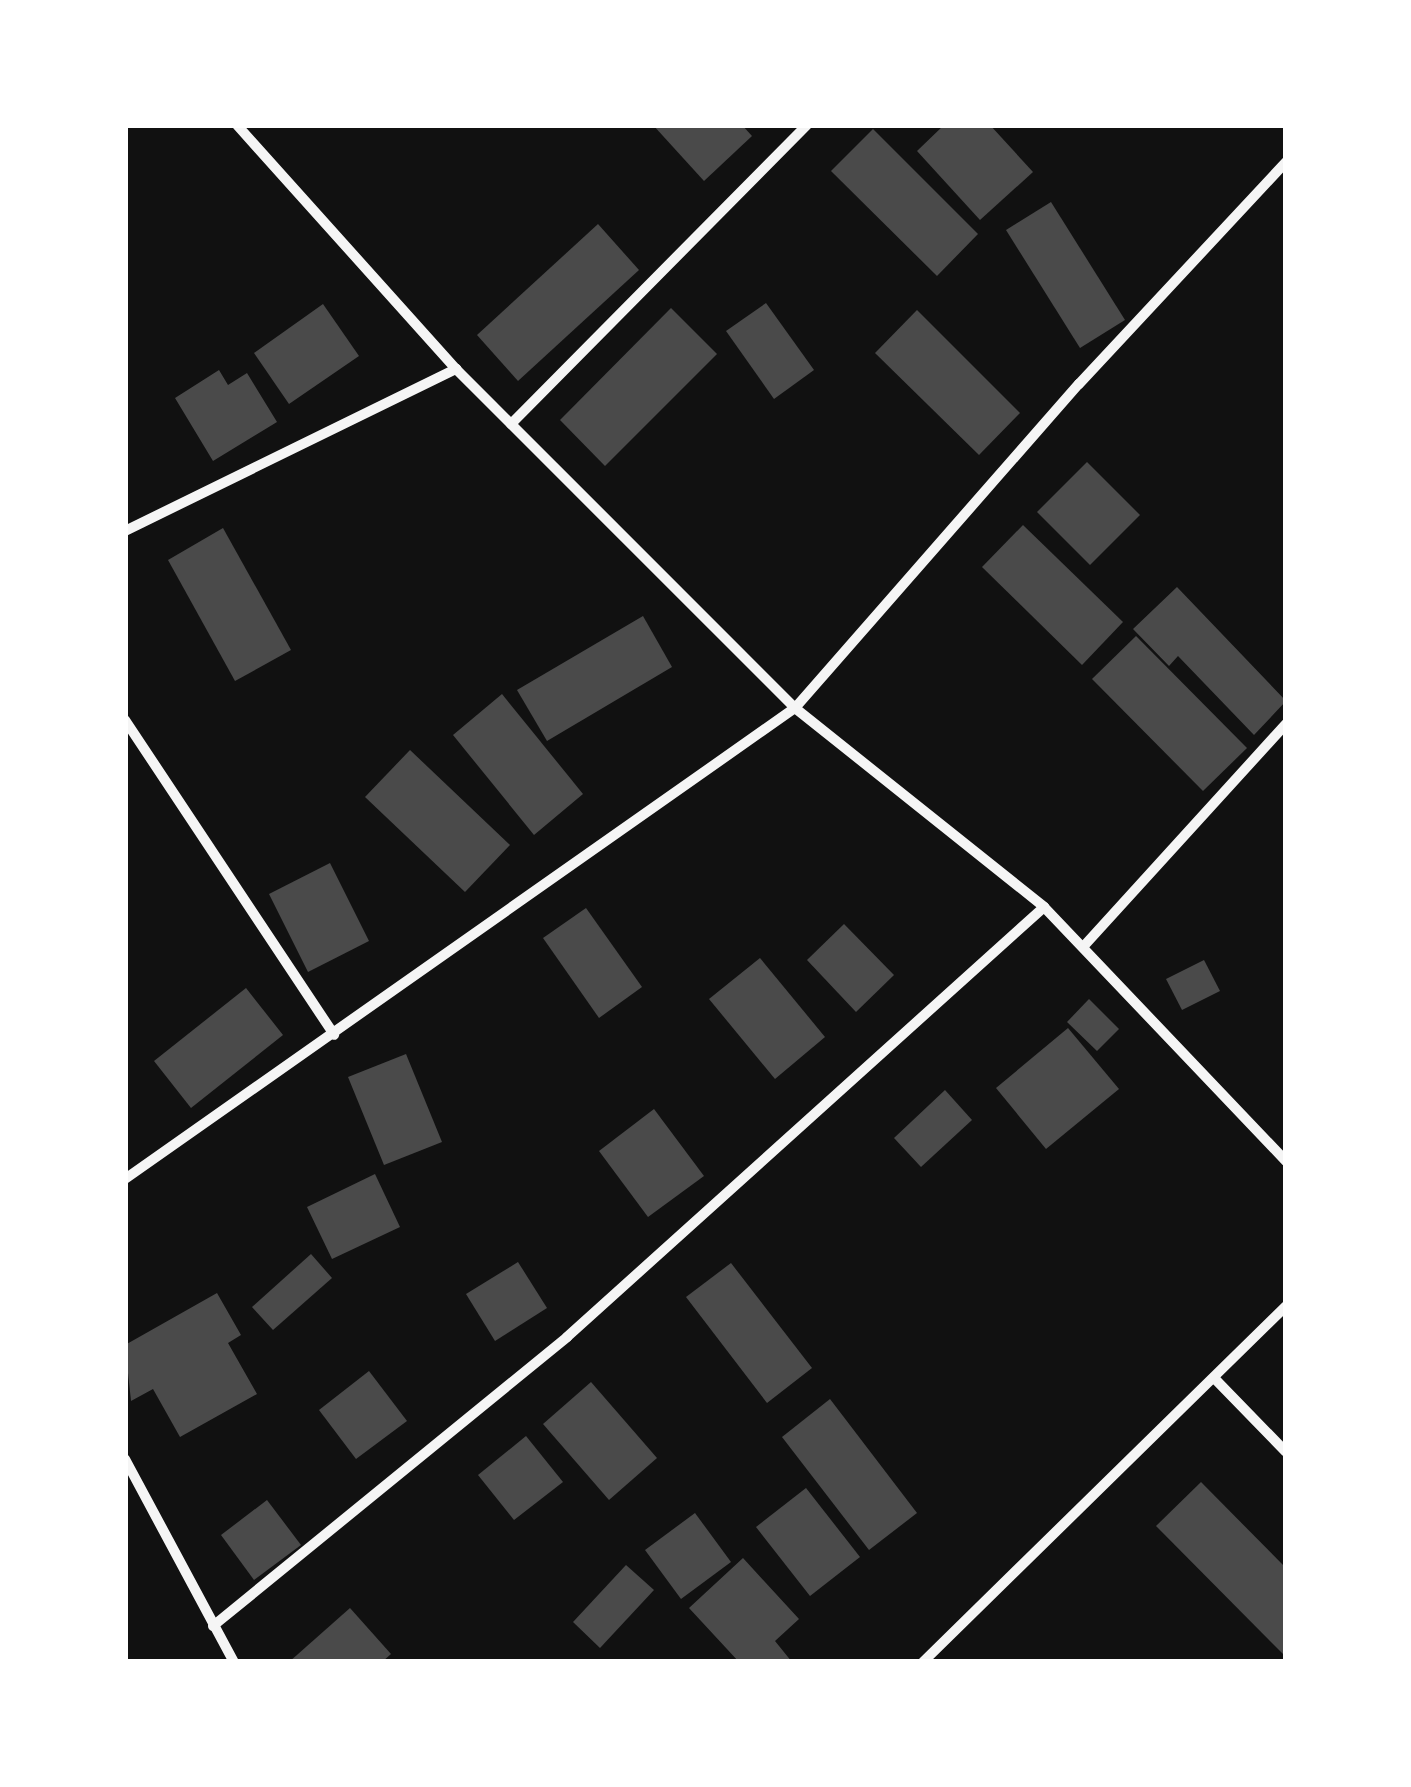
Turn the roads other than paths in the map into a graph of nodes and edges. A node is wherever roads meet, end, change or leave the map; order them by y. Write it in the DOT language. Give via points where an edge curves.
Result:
graph roads {
  1 [pos="237,125"];
  2 [pos="807,125"];
  3 [pos="1286,162"];
  4 [pos="456,369"];
  5 [pos="512,424"];
  6 [pos="125,531"];
  7 [pos="796,708"];
  8 [pos="125,720"];
  9 [pos="1286,724"];
  10 [pos="1044,907"];
  11 [pos="1083,947"];
  12 [pos="334,1034"];
  13 [pos="1286,1161"];
  14 [pos="125,1179"];
  15 [pos="1286,1306"];
  16 [pos="1216,1380"];
  17 [pos="1286,1452"];
  18 [pos="125,1459"];
  19 [pos="213,1626"];
  20 [pos="234,1662"];
  21 [pos="924,1662"];
  1 -- 4 [label="street"];
  2 -- 5 [label="street"];
  3 -- 7 [label="street" via="1079,384"];
  4 -- 5 [label="street"];
  4 -- 6 [label="street"];
  5 -- 7 [label="street"];
  7 -- 10 [label="street"];
  7 -- 12 [label="street"];
  8 -- 12 [label="street"];
  9 -- 11 [label="street"];
  10 -- 11 [label="street"];
  10 -- 19 [label="street" via="568,1337"];
  11 -- 13 [label="street"];
  12 -- 14 [label="street"];
  15 -- 16 [label="street"];
  16 -- 17 [label="street"];
  16 -- 21 [label="street"];
  18 -- 19 [label="street"];
  19 -- 20 [label="street"];
}
